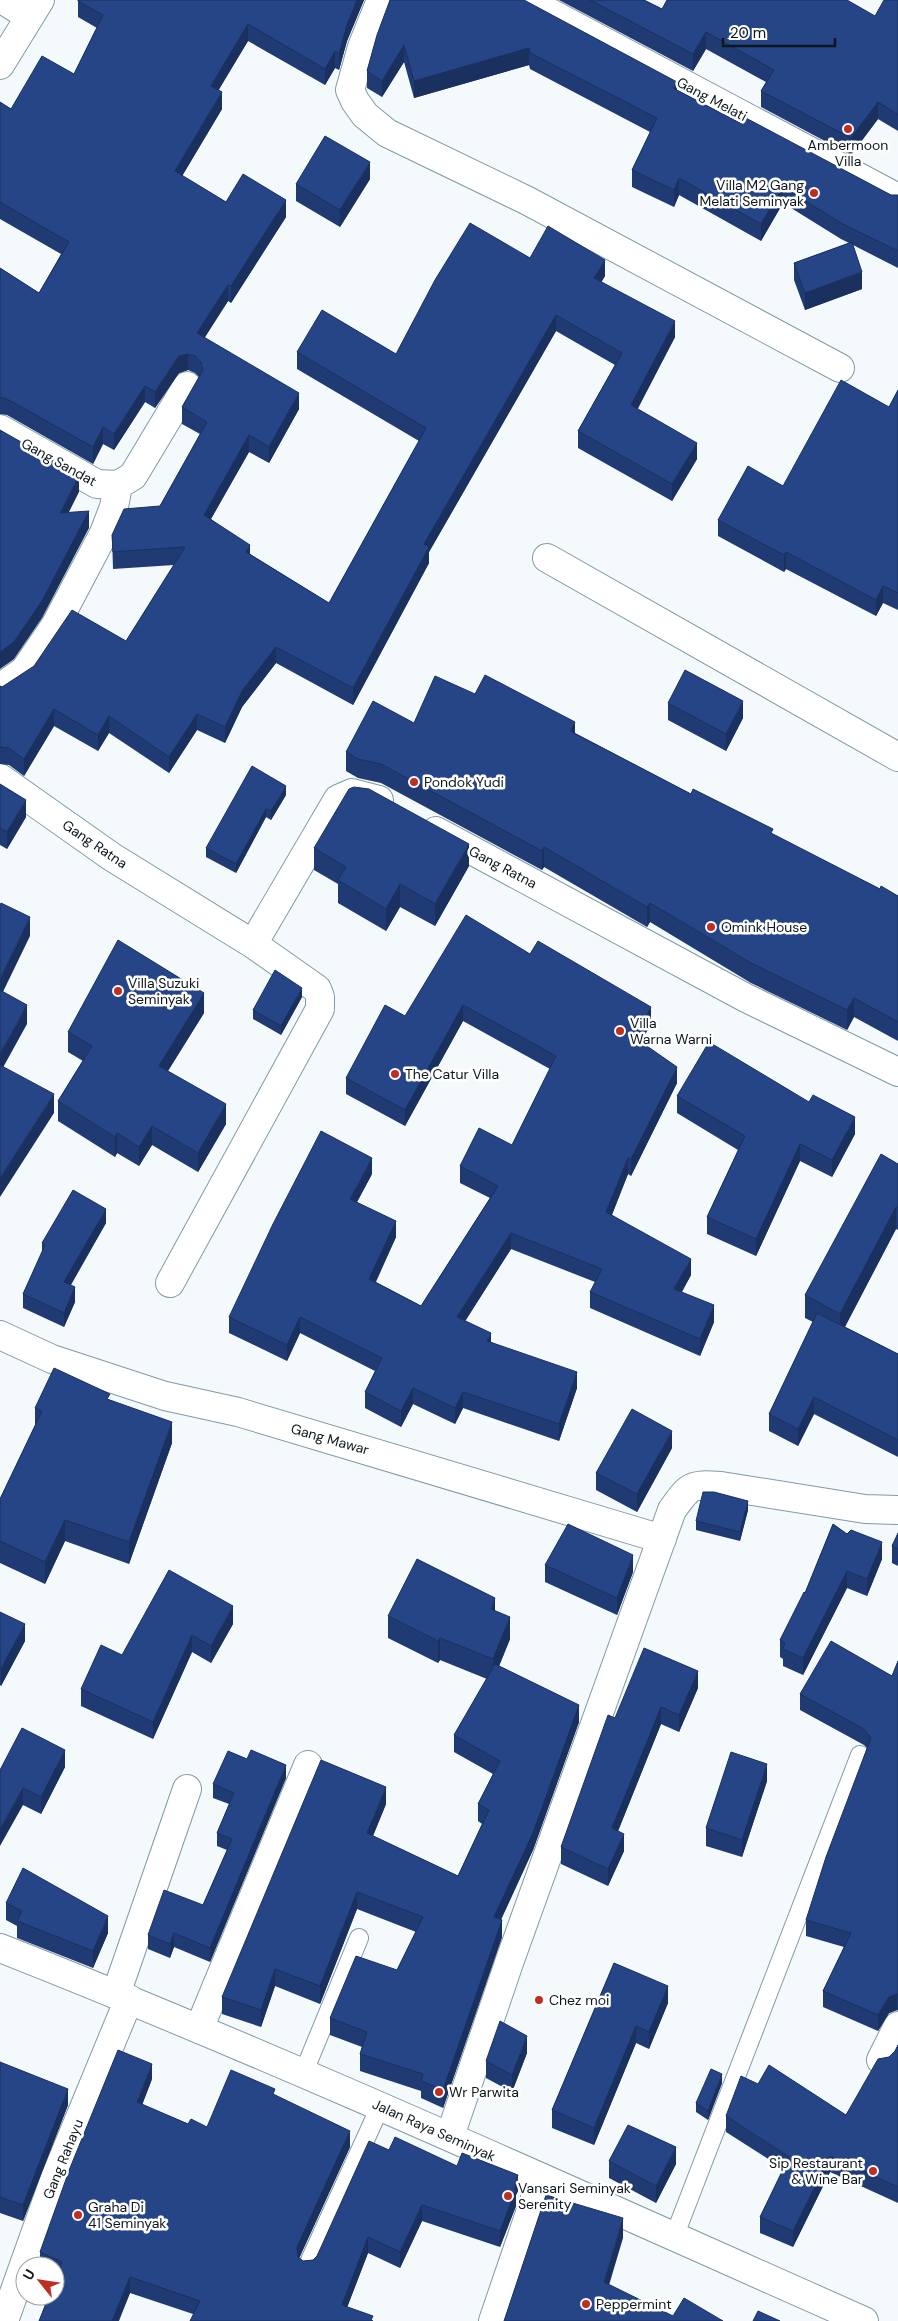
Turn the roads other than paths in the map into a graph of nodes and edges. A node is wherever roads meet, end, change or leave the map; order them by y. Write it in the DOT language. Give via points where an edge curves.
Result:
graph roads {
  1 [pos="3,0"];
  2 [pos="381,0"];
  3 [pos="526,0"];
  4 [pos="35,8"];
  5 [pos="0,65"];
  6 [pos="898,198"];
  7 [pos="840,368"];
  8 [pos="188,386"];
  9 [pos="0,429"];
  10 [pos="118,485"];
  11 [pos="547,558"];
  12 [pos="0,688"];
  13 [pos="898,757"];
  14 [pos="0,778"];
  15 [pos="253,944"];
  16 [pos="898,1072"];
  17 [pos="170,1283"];
  18 [pos="0,1335"];
  19 [pos="898,1510"];
  20 [pos="662,1539"];
  21 [pos="860,1755"];
  22 [pos="308,1765"];
  23 [pos="187,1789"];
  24 [pos="359,1938"];
  25 [pos="0,1948"];
  26 [pos="122,1996"];
  27 [pos="898,2026"];
  28 [pos="199,2029"];
  29 [pos="881,2060"];
  30 [pos="303,2074"];
  31 [pos="380,2107"];
  32 [pos="450,2136"];
  33 [pos="542,2178"];
  34 [pos="674,2236"];
  35 [pos="307,2267"];
  36 [pos="4,2321"];
  37 [pos="493,2321"];
  38 [pos="864,2321"];
  1 -- 4 [label="street"];
  2 -- 7 [label="street" via="362,47 350,90 365,115 387,133 526,200"];
  3 -- 6 [label="street, Gang Melati"];
  4 -- 5 [label="street"];
  8 -- 10 [label="street" via="132,476"];
  9 -- 10 [label="street, Gang Sandat" via="97,484"];
  10 -- 12 [label="street" via="104,533 54,626 25,670"];
  11 -- 13 [label="street"];
  14 -- 15 [label="street, Gang Ratna" via="112,857"];
  15 -- 16 [label="street, Gang Ratna" via="338,799 352,793 374,797 746,998"];
  15 -- 17 [label="street" via="317,989 320,1010"];
  18 -- 20 [label="street, Gang Mawar" via="52,1359 165,1396 309,1432"];
  19 -- 20 [label="street" via="865,1509 698,1484 690,1488 672,1510"];
  20 -- 32 [label="street"];
  21 -- 34 [label="lane"];
  22 -- 28 [label="street"];
  23 -- 26 [label="street, Gang Rahayu"];
  24 -- 30 [label="lane"];
  25 -- 26 [label="street, Jalan Raya Seminyak"];
  26 -- 28 [label="street, Jalan Raya Seminyak"];
  26 -- 36 [label="street, Gang Rahayu"];
  27 -- 29 [label="street"];
  28 -- 30 [label="street, Jalan Raya Seminyak"];
  30 -- 31 [label="street, Jalan Raya Seminyak"];
  31 -- 32 [label="street, Jalan Raya Seminyak"];
  31 -- 35 [label="lane"];
  32 -- 33 [label="street, Jalan Raya Seminyak"];
  33 -- 34 [label="street, Jalan Raya Seminyak"];
  33 -- 37 [label="street"];
  34 -- 38 [label="street, Jalan Raya Seminyak"];
}
